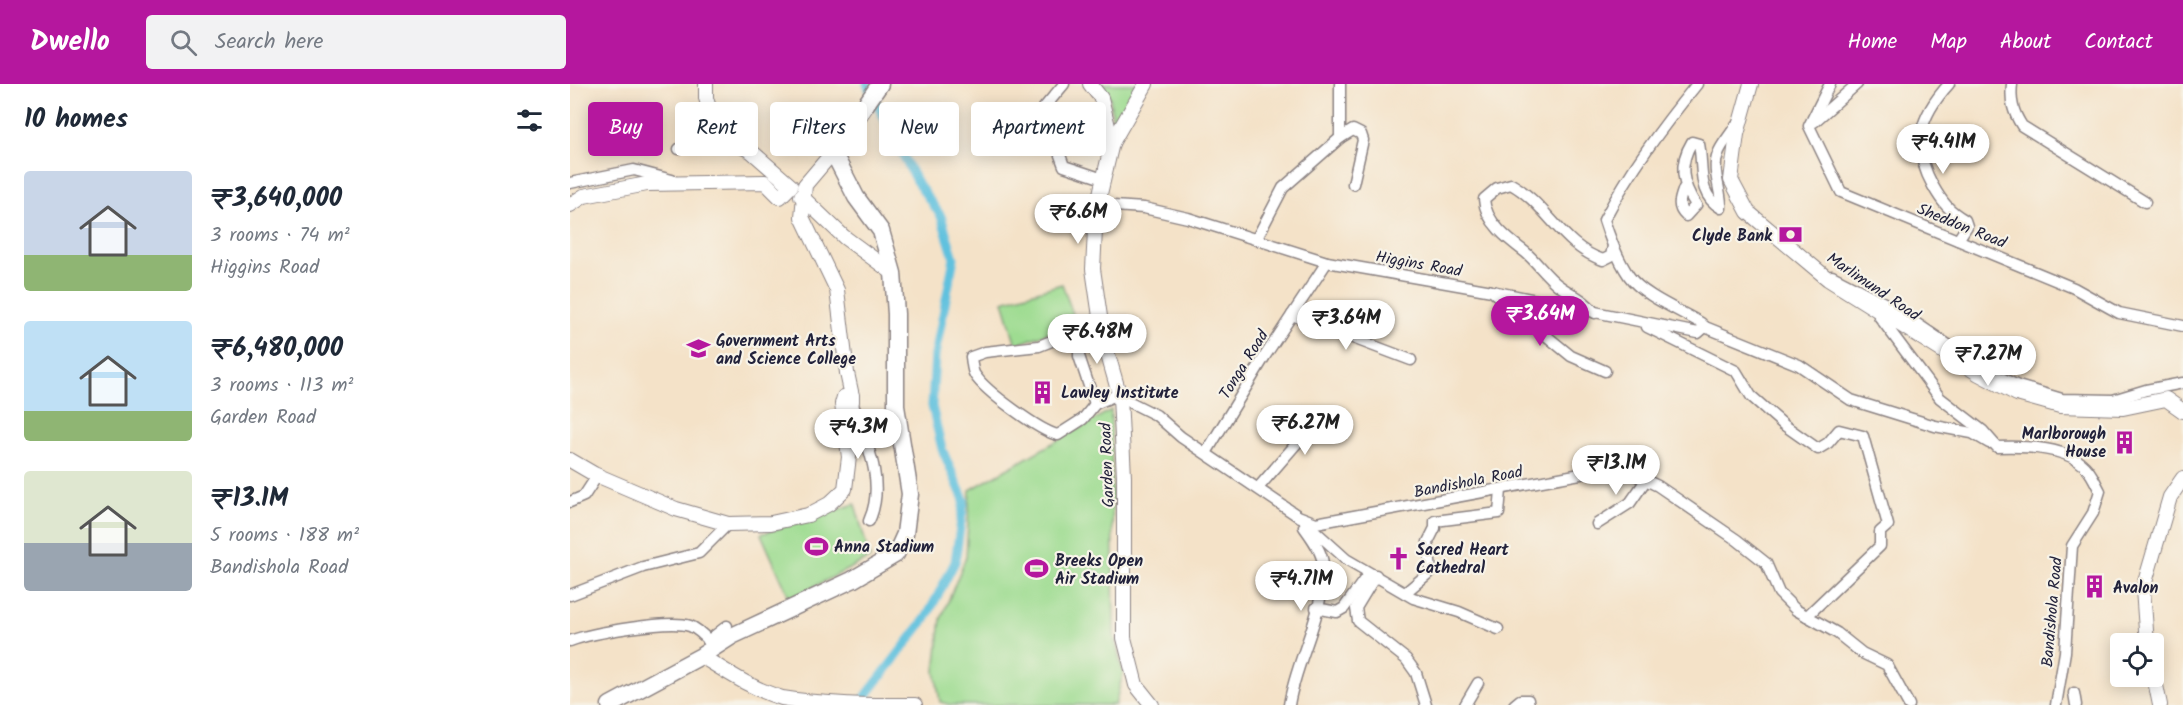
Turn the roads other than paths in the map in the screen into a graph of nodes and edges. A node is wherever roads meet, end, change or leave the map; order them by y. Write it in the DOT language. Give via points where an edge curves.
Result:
graph roads {
  1 [pos="706,84"];
  2 [pos="1064,84"];
  3 [pos="1090,84"];
  4 [pos="1146,84"];
  5 [pos="1340,84"];
  6 [pos="1697,84"];
  7 [pos="1751,84"];
  8 [pos="1830,84"];
  9 [pos="1857,84"];
  10 [pos="1949,84"];
  11 [pos="2012,84"];
  12 [pos="707,102"];
  13 [pos="1744,109"];
  14 [pos="1809,126"];
  15 [pos="1340,138"];
  16 [pos="1112,143"];
  17 [pos="757,156"];
  18 [pos="830,156"];
  19 [pos="835,156"];
  20 [pos="1102,179"];
  21 [pos="570,183"];
  22 [pos="1353,184"];
  23 [pos="691,185"];
  24 [pos="791,186"];
  25 [pos="1684,188"];
  26 [pos="805,201"];
  27 [pos="2145,202"];
  28 [pos="570,205"];
  29 [pos="1098,205"];
  30 [pos="1257,238"];
  31 [pos="1958,240"];
  32 [pos="1613,246"];
  33 [pos="1327,262"];
  34 [pos="1821,271"];
  35 [pos="893,273"];
  36 [pos="1492,291"];
  37 [pos="1862,299"];
  38 [pos="1595,313"];
  39 [pos="1292,315"];
  40 [pos="1636,321"];
  41 [pos="2183,326"];
  42 [pos="1102,327"];
  43 [pos="1705,327"];
  44 [pos="1079,330"];
  45 [pos="1411,360"];
  46 [pos="1605,371"];
  47 [pos="2183,383"];
  48 [pos="1119,395"];
  49 [pos="852,399"];
  50 [pos="1095,404"];
  51 [pos="2183,411"];
  52 [pos="1276,427"];
  53 [pos="1997,447"];
  54 [pos="1206,453"];
  55 [pos="570,460"];
  56 [pos="597,476"];
  57 [pos="2183,478"];
  58 [pos="1646,480"];
  59 [pos="1258,488"];
  60 [pos="1501,489"];
  61 [pos="570,502"];
  62 [pos="1298,516"];
  63 [pos="869,521"];
  64 [pos="728,524"];
  65 [pos="1597,524"];
  66 [pos="1373,573"];
  67 [pos="1405,593"];
  68 [pos="570,596"];
  69 [pos="1316,608"];
  70 [pos="1807,616"];
  71 [pos="727,626"];
  72 [pos="1497,629"];
  73 [pos="2146,633"];
  74 [pos="570,641"];
  75 [pos="708,648"];
  76 [pos="1478,683"];
  77 [pos="2156,687"];
  78 [pos="2074,693"];
  79 [pos="781,702"];
  80 [pos="825,704"];
  81 [pos="610,705"];
  82 [pos="915,705"];
  83 [pos="1152,705"];
  84 [pos="1289,705"];
  85 [pos="1426,705"];
  86 [pos="1465,705"];
  87 [pos="1514,705"];
  88 [pos="1529,705"];
  89 [pos="1909,705"];
  90 [pos="2055,705"];
  91 [pos="2076,705"];
  92 [pos="2160,705"];
  1 -- 12 [label="street"];
  2 -- 20 [label="street" via="1043,109 1064,166"];
  3 -- 16 [label="street, Garden Road" via="1101,98"];
  4 -- 16 [label="street"];
  5 -- 15 [label="street"];
  6 -- 32 [label="street" via="1623,184 1604,220"];
  7 -- 13 [label="street, Marlimund Road"];
  8 -- 14 [label="street"];
  9 -- 14 [label="street"];
  10 -- 31 [label="street" via="1928,112 1919,144 1920,157 1941,201 1950,212 1965,220 1967,226"];
  11 -- 27 [label="street" via="2014,114 2022,126"];
  13 -- 25 [label="street" via="1717,154 1721,208 1706,193 1700,174 1699,144 1692,142 1685,153"];
  13 -- 34 [label="street, Marlimund Road" via="1731,180 1748,212"];
  14 -- 31 [label="street, Sheddon Road" via="1841,192"];
  15 -- 22 [label="street" via="1353,130 1363,137"];
  15 -- 30 [label="street" via="1282,188"];
  16 -- 20 [label="street, Garden Road"];
  17 -- 24 [label="street"];
  18 -- 26 [label="street" via="805,185"];
  19 -- 35 [label="main road" via="856,197 881,231"];
  20 -- 29 [label="street, Garden Road"];
  21 -- 23 [label="street" via="634,170"];
  23 -- 24 [label="street" via="765,182 780,197"];
  23 -- 28 [label="street" via="647,184 584,196"];
  24 -- 26 [label="street"];
  26 -- 35 [label="street" via="844,237"];
  26 -- 49 [label="street" via="802,217 837,290"];
  29 -- 30 [label="street, Higgins Road" via="1144,208"];
  29 -- 42 [label="street, Garden Road" via="1093,268"];
  30 -- 33 [label="street, Higgins Road"];
  31 -- 41 [label="street, Sheddon Road" via="2074,288 2119,313"];
  32 -- 38 [label="street" via="1611,256 1603,260 1587,254 1525,192 1511,184 1497,188 1484,199 1484,207 1512,245"];
  32 -- 43 [label="street" via="1630,278"];
  33 -- 36 [label="street, Higgins Road"];
  33 -- 39 [label="street, Tonga Road"];
  34 -- 37 [label="street, Marlimund Road"];
  34 -- 47 [label="street" via="1892,307 1985,370 2018,386 2062,399 2113,400"];
  35 -- 75 [label="main road" via="896,406 910,494 905,534 896,554 852,580"];
  36 -- 38 [label="street, Higgins Road"];
  36 -- 46 [label="street" via="1571,356"];
  37 -- 51 [label="street, Marlimund Road" via="2017,394 2060,406 2123,408 2166,399"];
  37 -- 53 [label="street" via="1888,325 1940,398 1983,431"];
  38 -- 40 [label="street, Higgins Road"];
  39 -- 45 [label="street"];
  39 -- 54 [label="street, Tonga Road"];
  40 -- 43 [label="street, Higgins Road" via="1698,333"];
  40 -- 70 [label="street" via="1736,371 1751,396 1784,426 1818,449 1839,430 1863,436 1888,525 1880,532 1880,546"];
  42 -- 44 [label="street"];
  42 -- 48 [label="street, Garden Road"];
  43 -- 53 [label="street" via="1799,365 1851,400 1972,433"];
  44 -- 50 [label="street" via="1080,356"];
  44 -- 50 [label="street" via="1039,345 971,357 975,375 1016,413 1050,434 1058,435 1083,419"];
  48 -- 50 [label="street"];
  48 -- 54 [label="street, Bandishola Road" via="1156,415"];
  48 -- 83 [label="street, Garden Road" via="1124,477 1124,638 1136,685"];
  49 -- 63 [label="street" via="875,466 875,507"];
  49 -- 64 [label="street" via="844,397 842,404 849,457 845,489 829,504 808,515"];
  52 -- 59 [label="street" via="1297,443"];
  53 -- 90 [label="street, Bandishola Road" via="2033,446 2074,458 2088,469 2100,491 2093,513 2072,546 2065,652"];
  54 -- 59 [label="street, Bandishola Road"];
  55 -- 56 [label="street"];
  56 -- 61 [label="street" via="584,496"];
  56 -- 64 [label="street" via="676,509"];
  57 -- 73 [label="street" via="2170,497 2143,589"];
  58 -- 60 [label="street, Bandishola Road" via="1602,470"];
  58 -- 65 [label="street" via="1630,503"];
  58 -- 70 [label="street, Bandishola Road" via="1766,563 1779,593"];
  59 -- 62 [label="street, Bandishola Road"];
  60 -- 62 [label="street, Bandishola Road" via="1316,524"];
  60 -- 67 [label="street" via="1499,513 1435,521 1428,542 1431,571"];
  62 -- 66 [label="street" via="1346,559"];
  62 -- 69 [label="street" via="1323,562"];
  64 -- 68 [label="street" via="699,554 643,567"];
  66 -- 67 [label="street"];
  66 -- 69 [label="street" via="1344,608 1337,612"];
  66 -- 85 [label="street" via="1356,608 1358,621 1406,659 1416,673"];
  67 -- 72 [label="street"];
  69 -- 84 [label="street"];
  70 -- 89 [label="street, Bandishola Road" via="1887,665"];
  71 -- 75 [label="street"];
  74 -- 75 [label="street" via="681,623 693,627"];
  75 -- 79 [label="street" via="750,686"];
  75 -- 81 [label="main road"];
  76 -- 86 [label="street"];
  77 -- 92 [label="street"];
  78 -- 91 [label="street"];
  79 -- 80 [label="street"];
  80 -- 82 [label="street"];
  87 -- 88 [label="street" via="1520,700 1528,700"];
}
